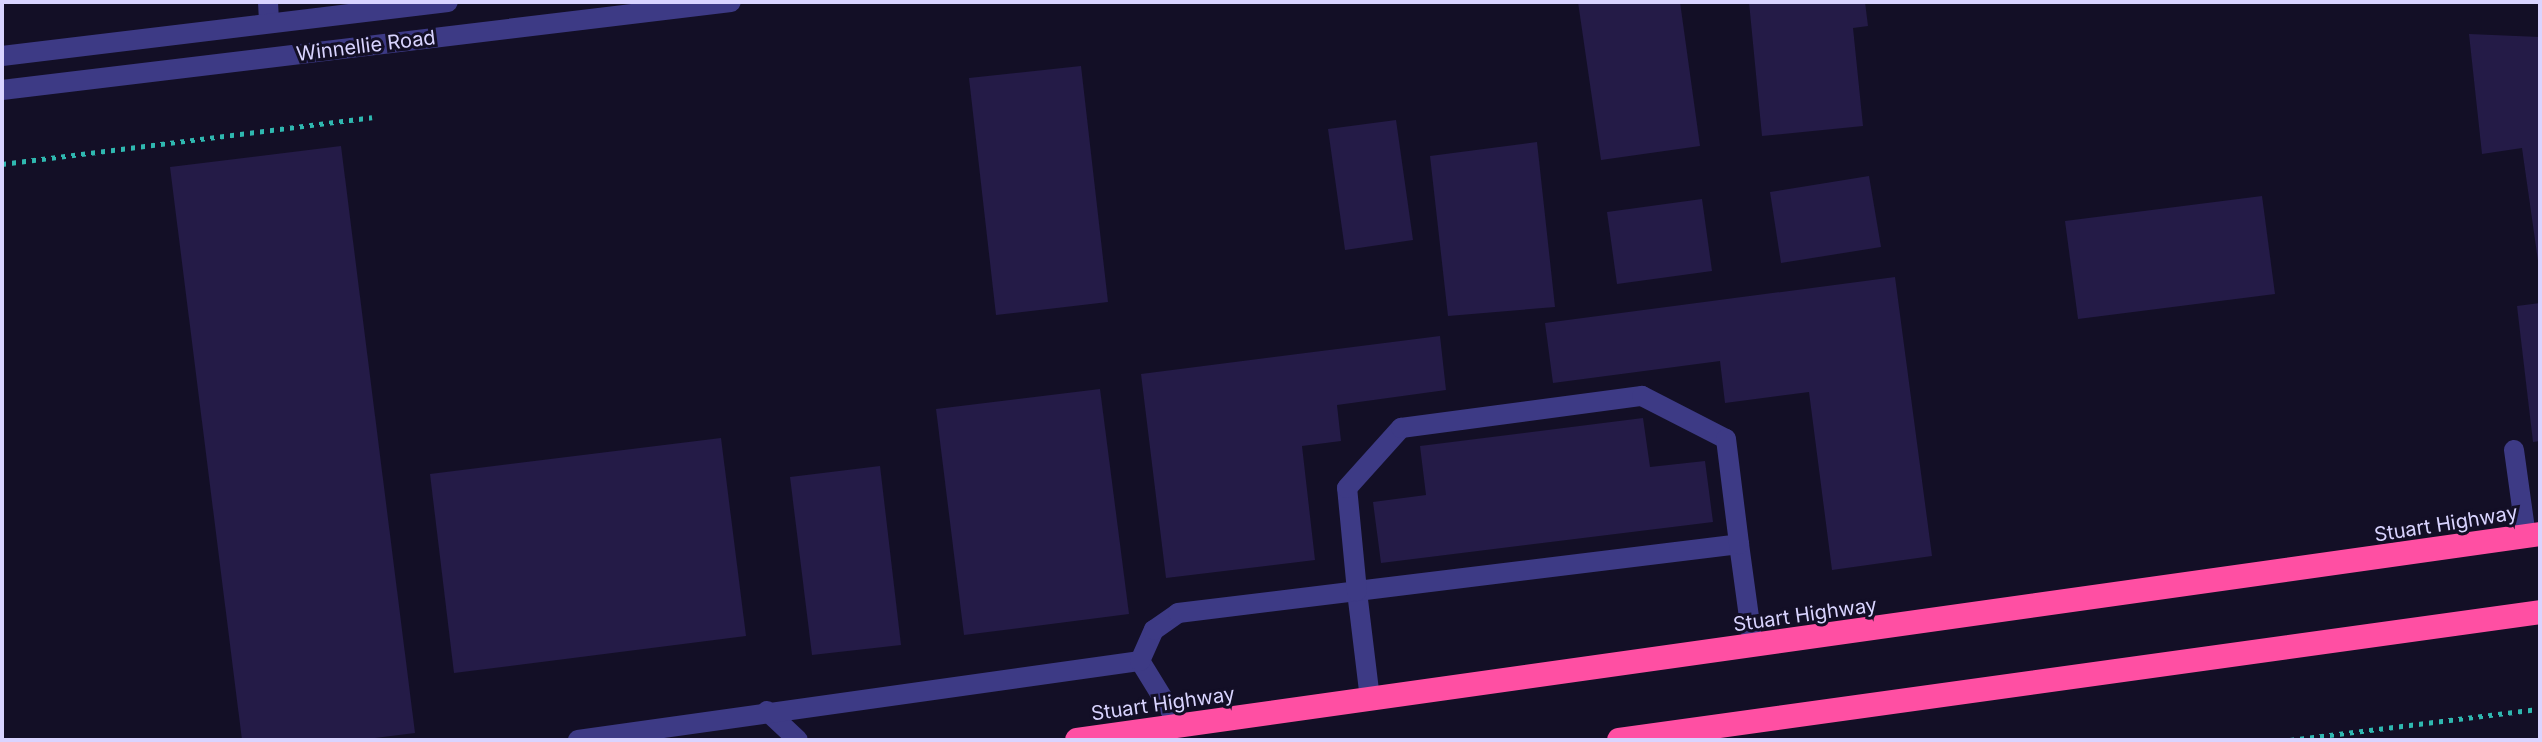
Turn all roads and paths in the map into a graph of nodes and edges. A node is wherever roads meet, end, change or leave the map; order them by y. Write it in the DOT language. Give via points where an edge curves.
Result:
graph roads {
  1 [pos="268,2"];
  2 [pos="448,2"];
  3 [pos="731,2"];
  4 [pos="350,8"];
  5 [pos="269,23"];
  6 [pos="2,56"];
  7 [pos="2,90"];
  8 [pos="372,117"];
  9 [pos="2,164"];
  10 [pos="2514,450"];
  11 [pos="2533,535"];
  12 [pos="1739,544"];
  13 [pos="1357,591"];
  14 [pos="2540,612"];
  15 [pos="1753,646"];
  16 [pos="1140,661"];
  17 [pos="1370,699"];
  18 [pos="2540,709"];
  19 [pos="767,711"];
  20 [pos="1180,726"];
  21 [pos="578,740"];
  22 [pos="798,740"];
  23 [pos="1077,740"];
  24 [pos="1619,740"];
  25 [pos="2290,740"];
  1 -- 5 [label="street"];
  2 -- 4 [label="street, Winnellie Road"];
  3 -- 7 [label="street, Winnellie Road"];
  4 -- 5 [label="street, Winnellie Road"];
  5 -- 6 [label="street, Winnellie Road"];
  8 -- 9 [label="path"];
  10 -- 11 [label="street"];
  11 -- 15 [label="highway, Stuart Highway"];
  12 -- 13 [label="street"];
  12 -- 13 [label="street" via="1726,439 1642,396 1401,428 1347,488"];
  12 -- 15 [label="street"];
  13 -- 16 [label="street" via="1178,613 1154,630"];
  13 -- 17 [label="street"];
  14 -- 24 [label="highway"];
  15 -- 17 [label="highway, Stuart Highway"];
  16 -- 19 [label="street"];
  16 -- 20 [label="street"];
  17 -- 20 [label="highway, Stuart Highway"];
  18 -- 25 [label="path"];
  19 -- 21 [label="street"];
  19 -- 22 [label="street"];
  20 -- 23 [label="highway, Stuart Highway"];
}
